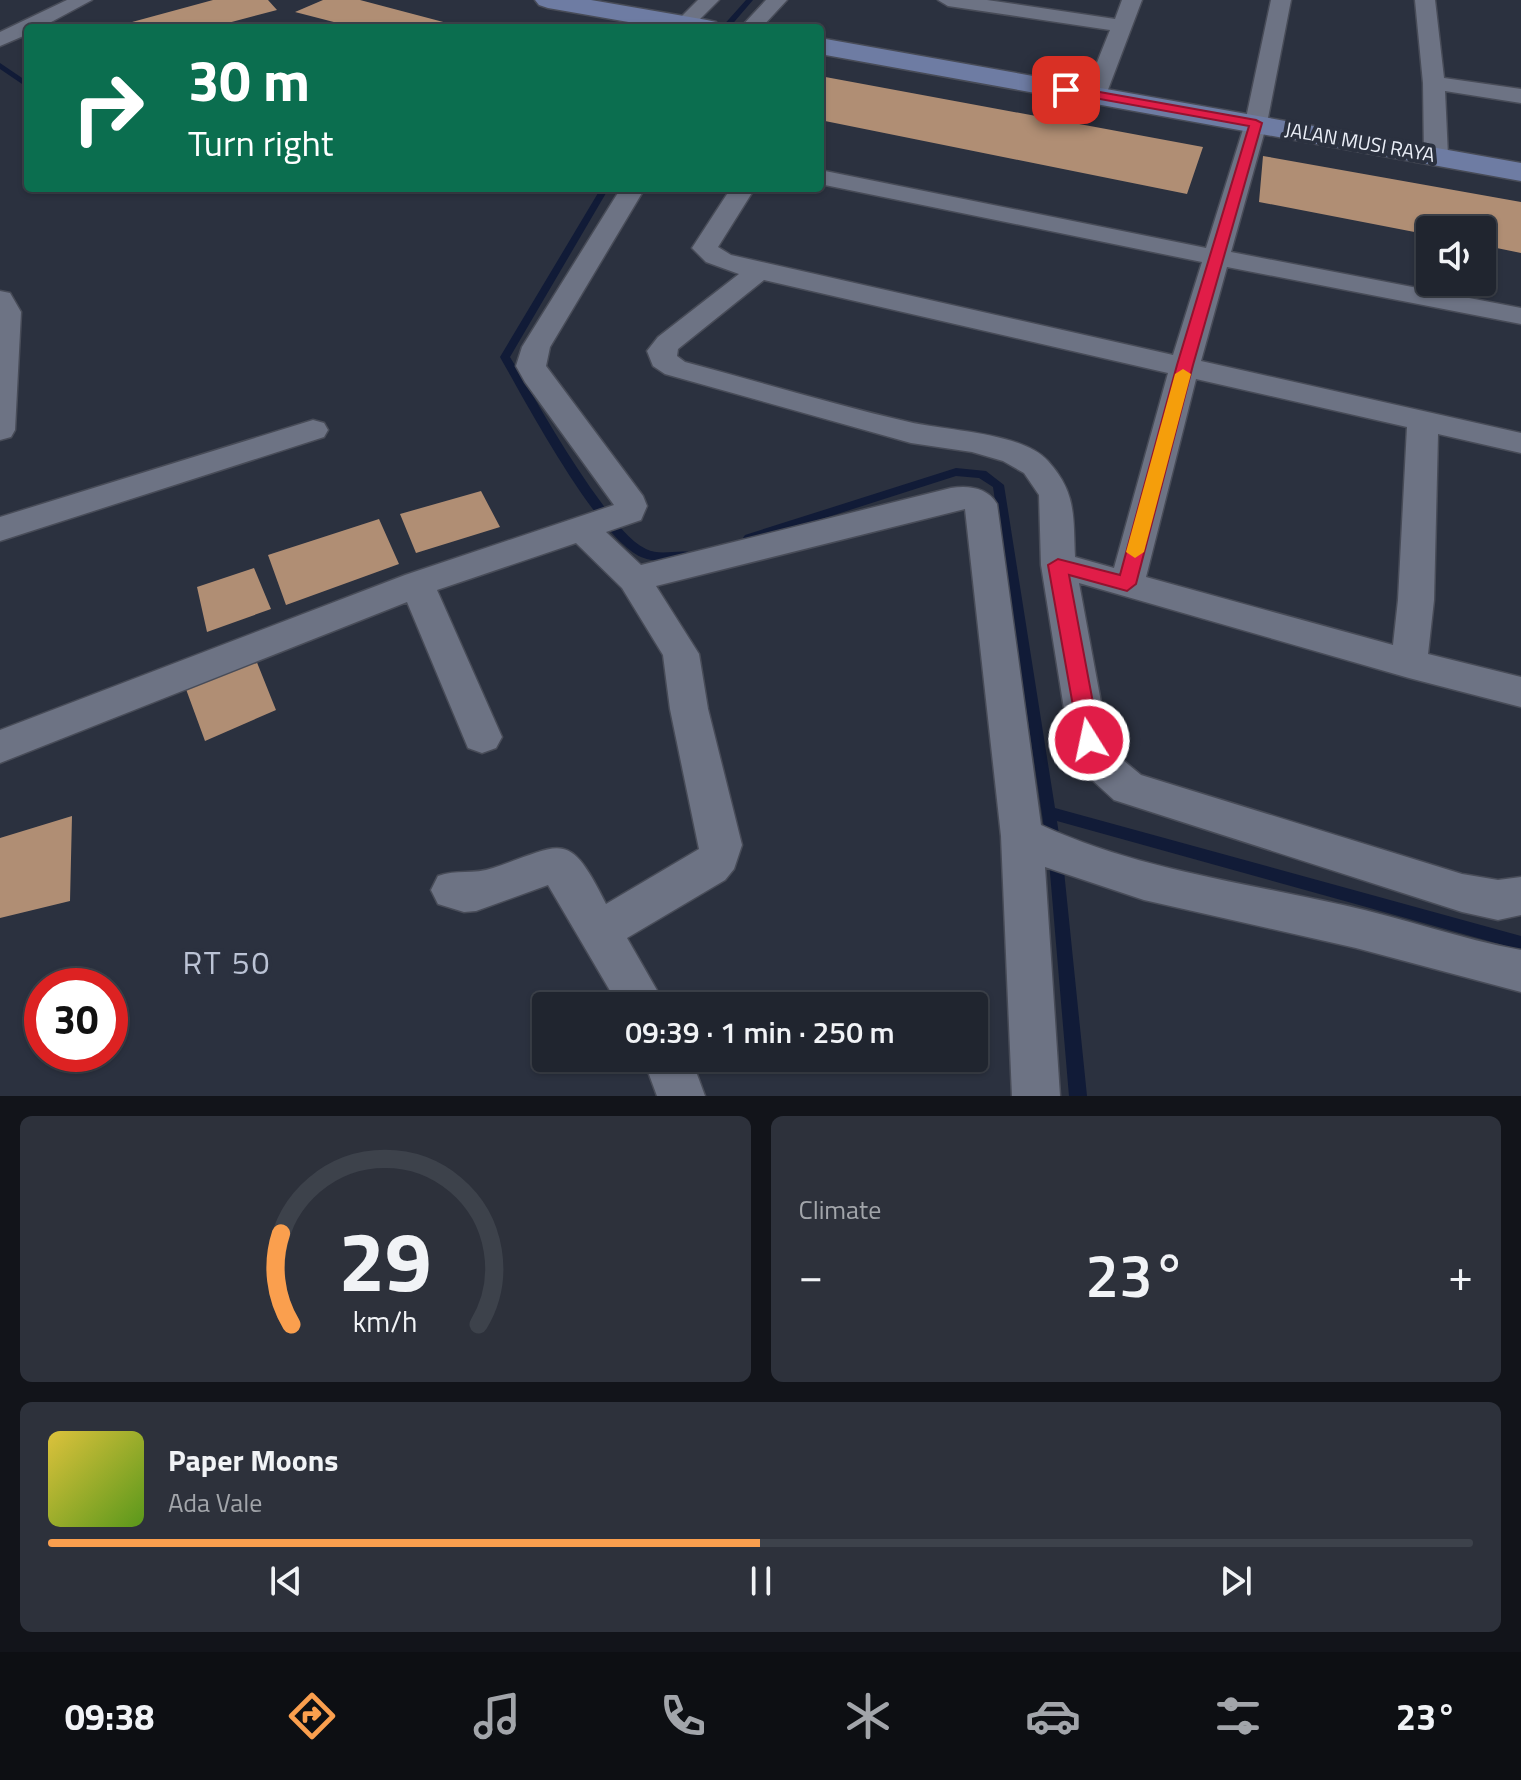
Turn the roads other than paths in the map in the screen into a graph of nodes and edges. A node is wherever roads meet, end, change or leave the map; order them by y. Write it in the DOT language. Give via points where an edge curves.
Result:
graph roads {
  1 [pos="82,0"];
  2 [pos="548,0"];
  3 [pos="709,0"];
  4 [pos="777,0"];
  5 [pos="948,0"];
  6 [pos="1132,0"];
  7 [pos="1281,0"];
  8 [pos="1425,0"];
  9 [pos="1054,8"];
  10 [pos="33,24"];
  11 [pos="684,24"];
  12 [pos="696,24"];
  13 [pos="754,24"];
  14 [pos="1122,26"];
  15 [pos="24,28"];
  16 [pos="0,40"];
  17 [pos="824,47"];
  18 [pos="1434,83"];
  19 [pos="1095,95"];
  20 [pos="1521,96"];
  21 [pos="1256,123"];
  22 [pos="1436,156"];
  23 [pos="1521,172"];
  24 [pos="824,178"];
  25 [pos="631,192"];
  26 [pos="740,192"];
  27 [pos="1217,258"];
  28 [pos="759,271"];
  29 [pos="0,299"];
  30 [pos="1521,316"];
  31 [pos="1185,365"];
  32 [pos="1423,420"];
  33 [pos="0,430"];
  34 [pos="313,430"];
  35 [pos="1521,443"];
  36 [pos="587,527"];
  37 [pos="0,529"];
  38 [pos="1058,565"];
  39 [pos="634,579"];
  40 [pos="417,584"];
  41 [pos="1127,584"];
  42 [pos="1409,664"];
  43 [pos="1521,692"];
  44 [pos="482,737"];
  45 [pos="0,747"];
  46 [pos="1030,840"];
  47 [pos="453,890"];
  48 [pos="1521,896"];
  49 [pos="598,932"];
  50 [pos="1521,971"];
  51 [pos="637,992"];
  52 [pos="672,1072"];
  53 [pos="681,1096"];
  54 [pos="1036,1096"];
  1 -- 10 [label="street"];
  2 -- 11 [label="street"];
  3 -- 12 [label="street"];
  4 -- 13 [label="street"];
  5 -- 9 [label="street"];
  6 -- 14 [label="street"];
  7 -- 21 [label="street"];
  8 -- 18 [label="street"];
  9 -- 14 [label="street"];
  14 -- 19 [label="street"];
  15 -- 16 [label="street"];
  17 -- 19 [label="street, JALAN MUSI RAYA"];
  18 -- 20 [label="street"];
  18 -- 22 [label="street"];
  19 -- 21 [label="street, JALAN MUSI RAYA"];
  21 -- 22 [label="street, JALAN MUSI RAYA"];
  21 -- 27 [label="street"];
  22 -- 23 [label="street, JALAN MUSI RAYA"];
  24 -- 27 [label="street"];
  25 -- 36 [label="street" via="536,347 531,366 631,506 629,512"];
  26 -- 28 [label="street" via="705,248"];
  27 -- 30 [label="street"];
  27 -- 31 [label="street"];
  28 -- 31 [label="street"];
  28 -- 38 [label="street" via="668,343 661,351 663,360 675,368 911,433 1014,454 1035,466 1055,494"];
  29 -- 33 [label="street" via="7,312"];
  31 -- 32 [label="street"];
  31 -- 41 [label="street"];
  32 -- 35 [label="street"];
  32 -- 42 [label="street"];
  34 -- 37 [label="street"];
  36 -- 39 [label="street"];
  36 -- 40 [label="street"];
  38 -- 41 [label="street"];
  38 -- 48 [label="street" via="1089,740 1099,762 1128,788 1462,893 1498,900"];
  39 -- 46 [label="street" via="974,498 983,507"];
  39 -- 49 [label="street" via="681,654 721,845 710,867"];
  40 -- 44 [label="street"];
  40 -- 45 [label="street"];
  41 -- 42 [label="street"];
  42 -- 43 [label="street"];
  46 -- 50 [label="street" via="1158,884"];
  46 -- 54 [label="street"];
  47 -- 49 [label="street" via="479,891 557,866"];
  49 -- 51 [label="street"];
  52 -- 53 [label="street"];
}
